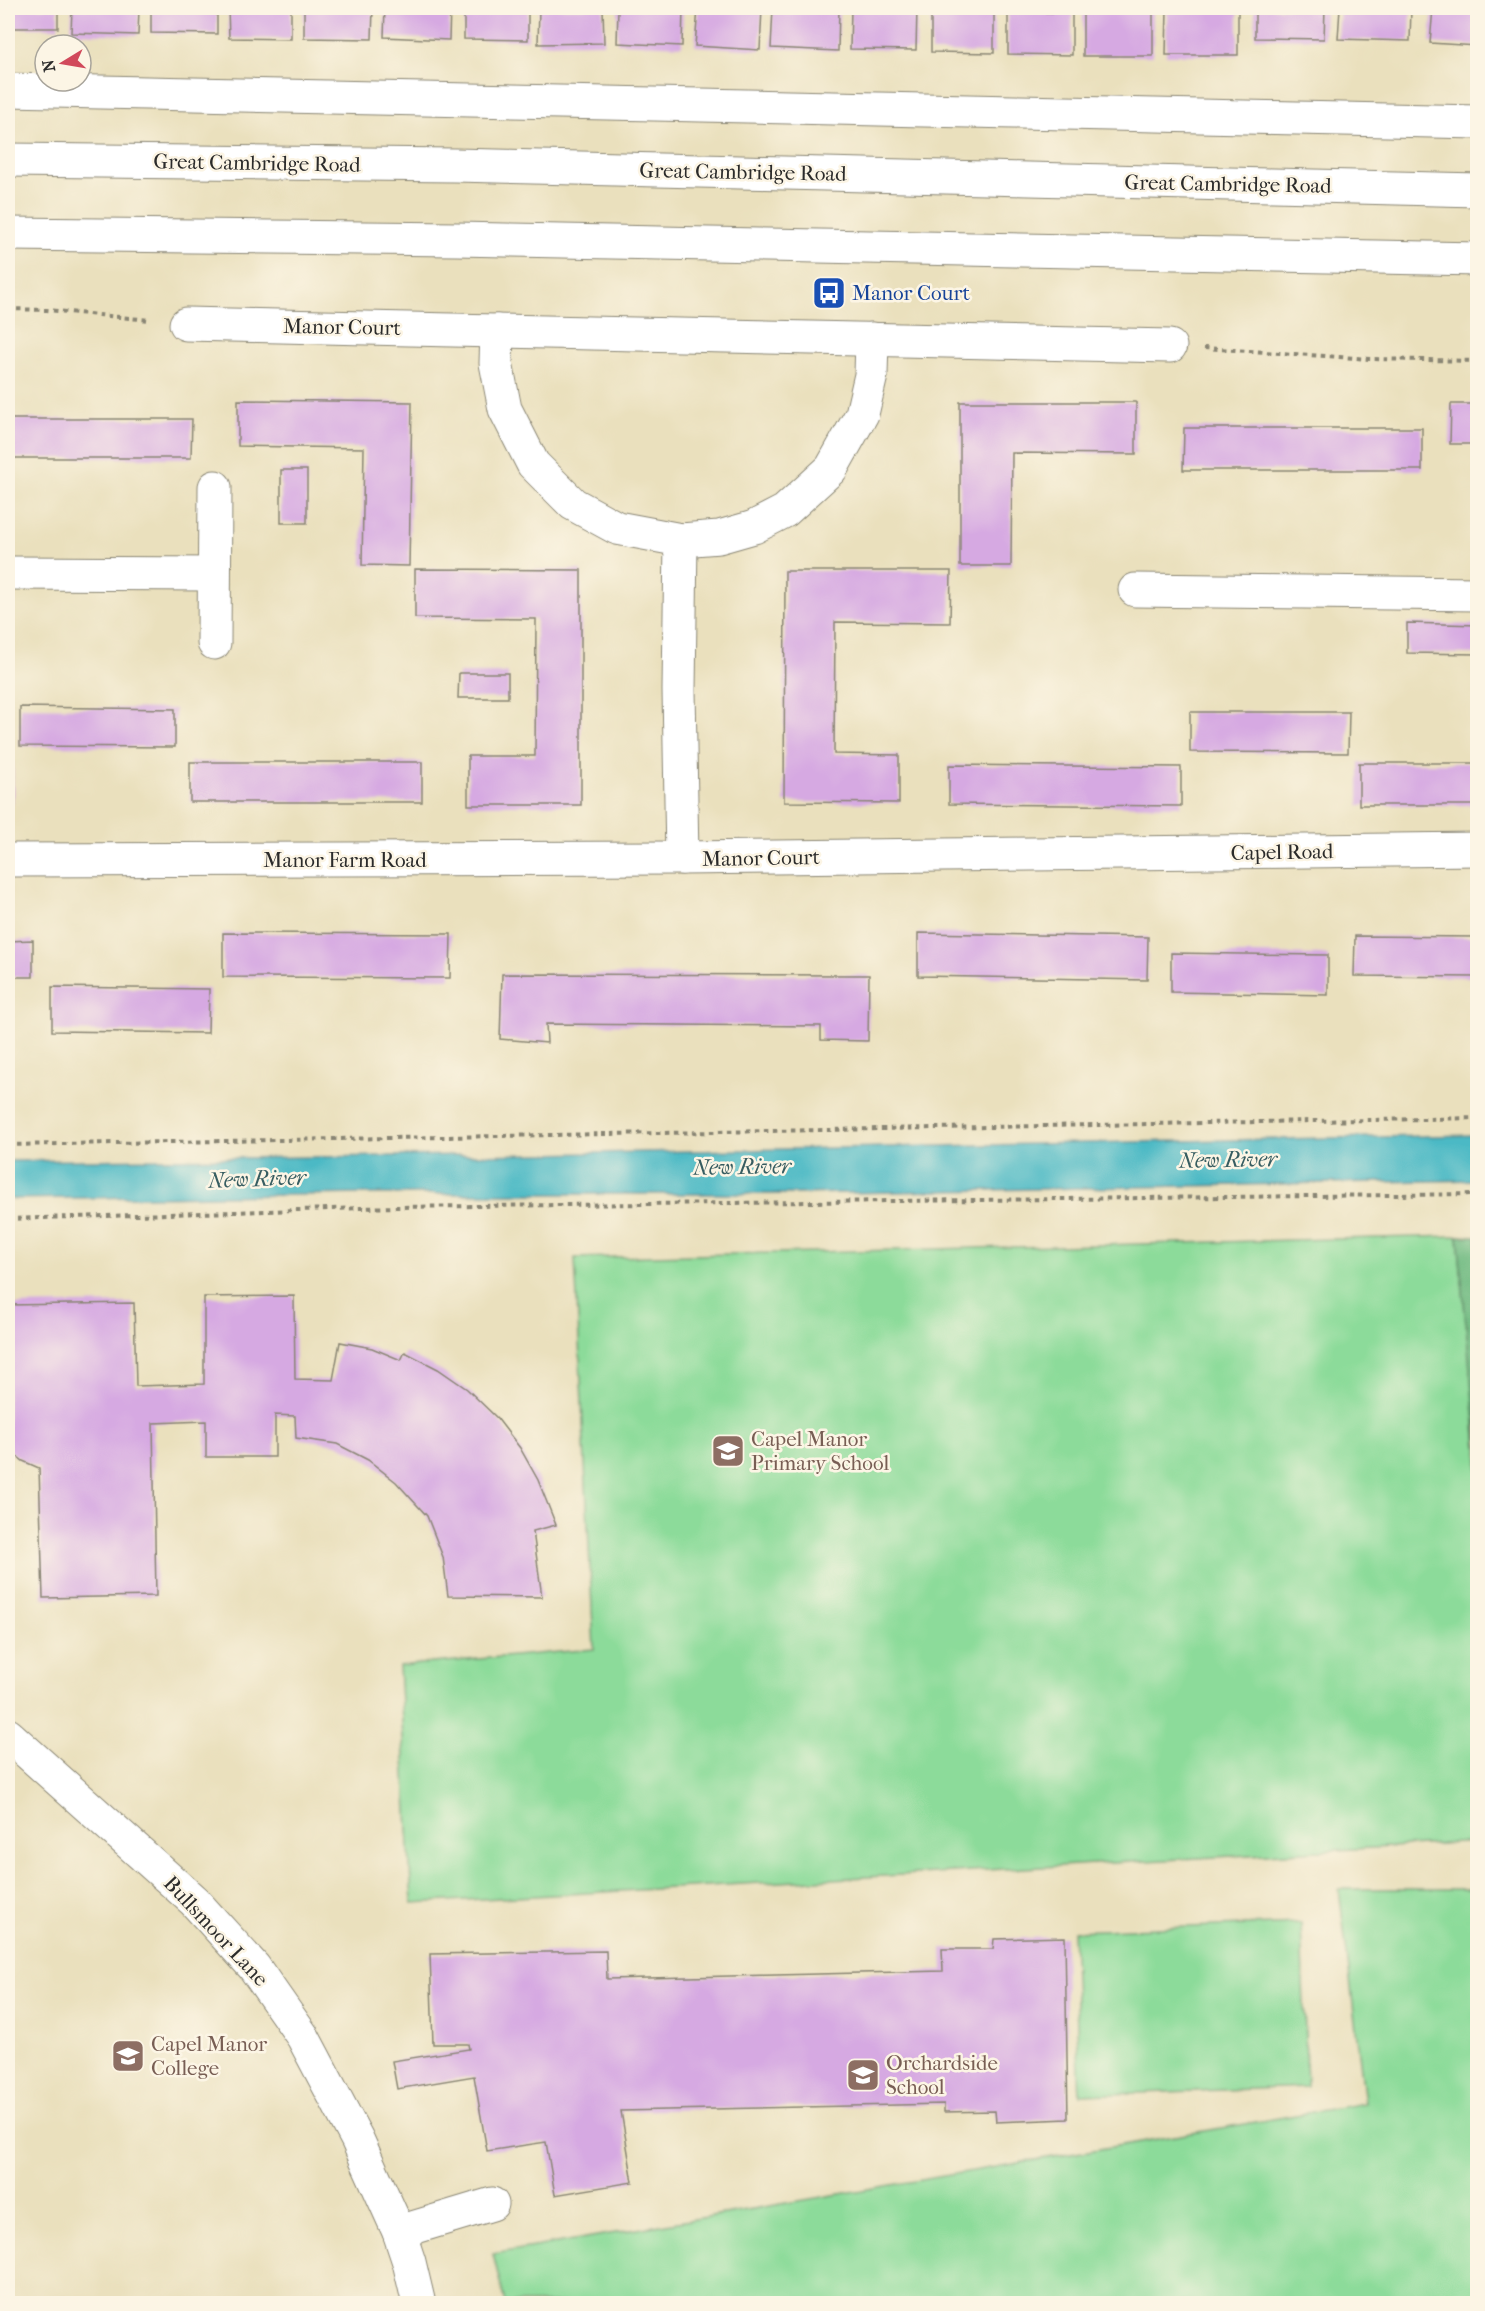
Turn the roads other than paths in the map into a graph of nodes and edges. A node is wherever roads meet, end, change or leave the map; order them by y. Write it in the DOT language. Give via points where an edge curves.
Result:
graph roads {
  1 [pos="8,90"];
  2 [pos="1478,122"];
  3 [pos="8,160"];
  4 [pos="1478,190"];
  5 [pos="8,234"];
  6 [pos="1478,260"];
  7 [pos="186,324"];
  8 [pos="497,331"];
  9 [pos="872,339"];
  10 [pos="1170,346"];
  11 [pos="215,487"];
  12 [pos="681,540"];
  13 [pos="8,573"];
  14 [pos="213,574"];
  15 [pos="1135,590"];
  16 [pos="1478,594"];
  17 [pos="214,643"];
  18 [pos="1478,849"];
  19 [pos="1087,855"];
  20 [pos="682,858"];
  21 [pos="8,860"];
  22 [pos="8,1735"];
  23 [pos="492,2204"];
  24 [pos="399,2232"];
  25 [pos="419,2304"];
  1 -- 2 [label="main road"];
  3 -- 4 [label="main road, Great Cambridge Road" via="455,165"];
  5 -- 6 [label="main road"];
  7 -- 8 [label="main road, Manor Court"];
  8 -- 9 [label="main road, Manor Court"];
  8 -- 12 [label="main road" via="496,363 505,409 533,464 573,504 617,528"];
  9 -- 10 [label="main road, Manor Court"];
  9 -- 12 [label="main road" via="871,375 862,414 831,469 785,511 754,527 719,537"];
  11 -- 14 [label="main road"];
  12 -- 20 [label="main road, Manor Court"];
  13 -- 14 [label="main road"];
  14 -- 17 [label="main road"];
  15 -- 16 [label="main road"];
  18 -- 19 [label="main road, Capel Road"];
  19 -- 20 [label="main road, Manor Court"];
  20 -- 21 [label="main road, Manor Farm Road"];
  22 -- 24 [label="main road, Bullsmoor Lane" via="194,1901 254,1967 303,2037 357,2139"];
  23 -- 24 [label="main road"];
  24 -- 25 [label="main road, Bullsmoor Lane"];
}
